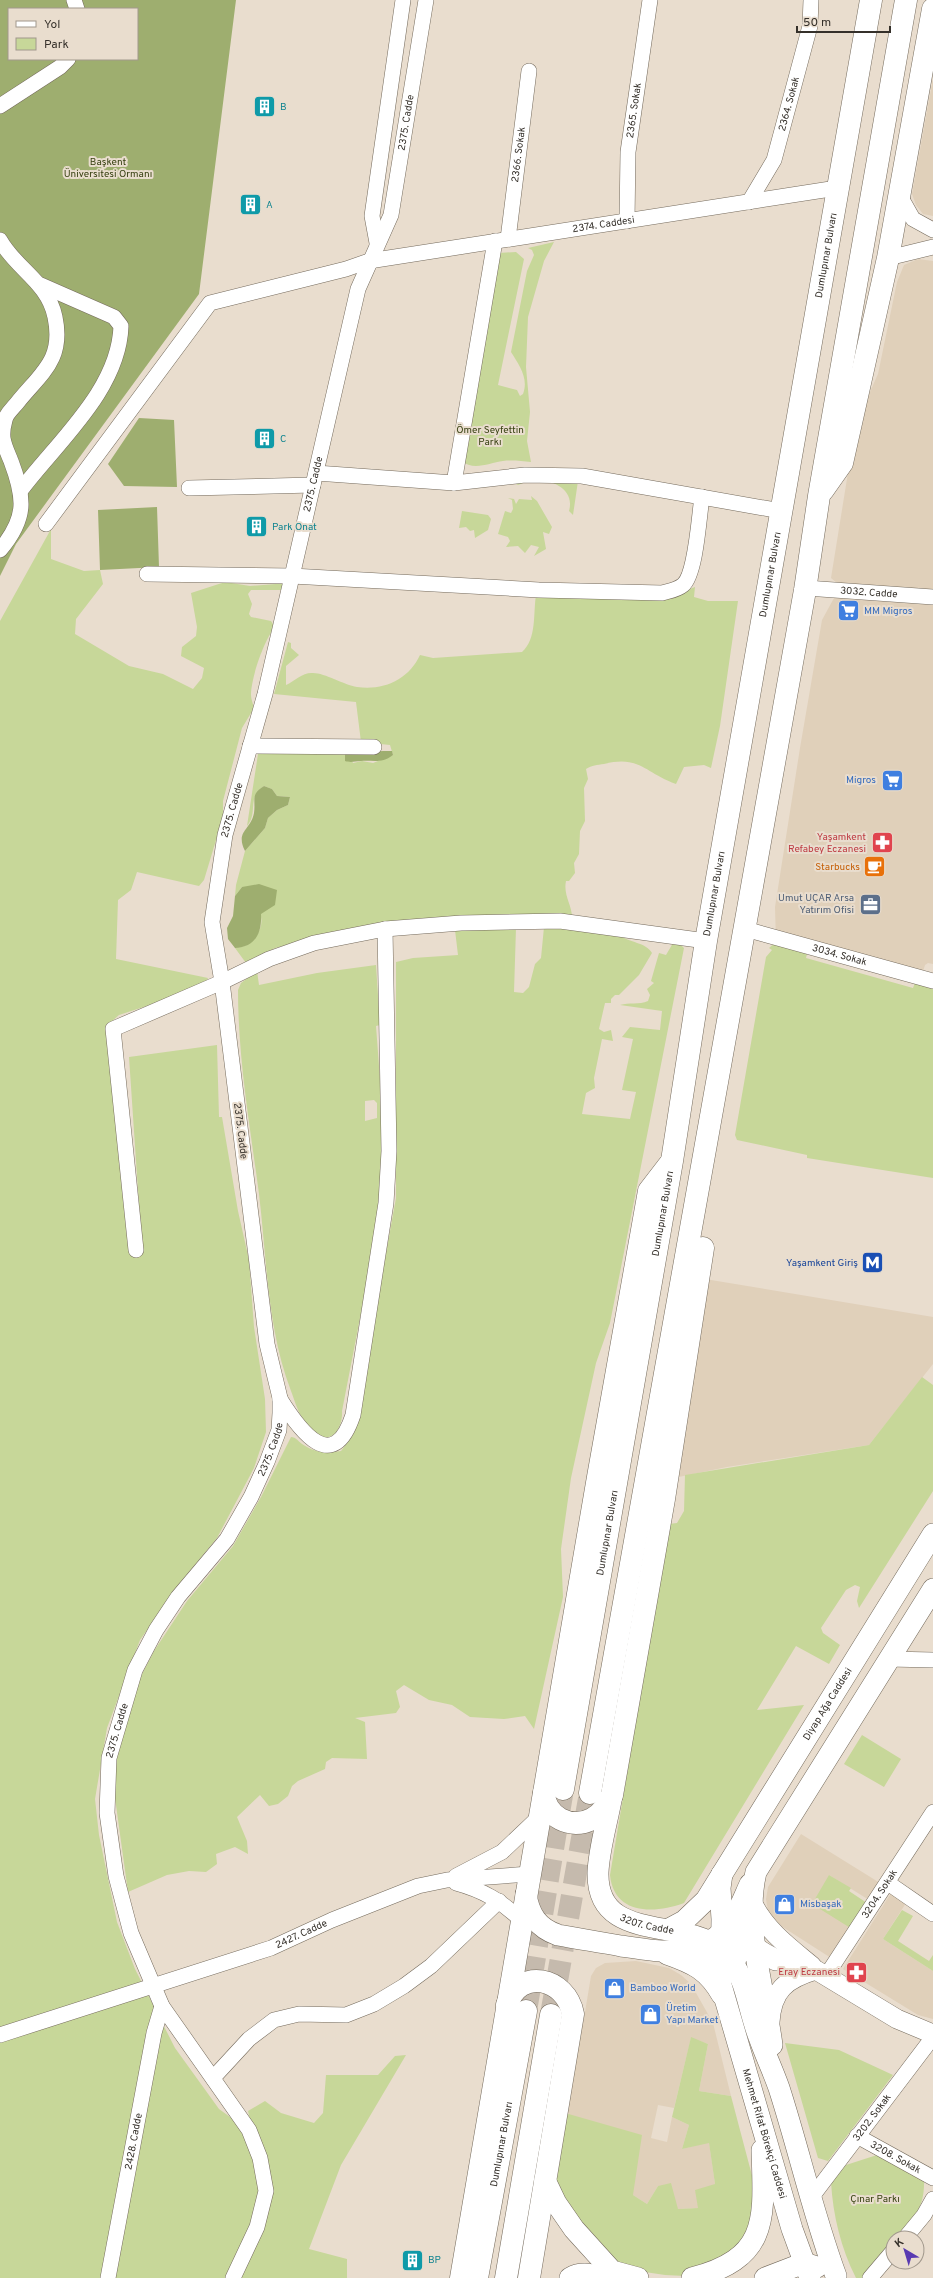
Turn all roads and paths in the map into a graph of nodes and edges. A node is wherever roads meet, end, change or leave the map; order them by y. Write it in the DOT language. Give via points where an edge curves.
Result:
graph roads {
  1 [pos="403,0"];
  2 [pos="426,0"];
  3 [pos="650,0"];
  4 [pos="811,0"];
  5 [pos="871,0"];
  6 [pos="906,0"];
  7 [pos="933,9"];
  8 [pos="67,60"];
  9 [pos="529,71"];
  10 [pos="0,106"];
  11 [pos="837,188"];
  12 [pos="900,196"];
  13 [pos="749,202"];
  14 [pos="627,221"];
  15 [pos="933,230"];
  16 [pos="0,240"];
  17 [pos="501,240"];
  18 [pos="377,243"];
  19 [pos="933,247"];
  20 [pos="888,258"];
  21 [pos="369,261"];
  22 [pos="38,284"];
  23 [pos="315,479"];
  24 [pos="454,483"];
  25 [pos="189,488"];
  26 [pos="21,490"];
  27 [pos="819,496"];
  28 [pos="702,497"];
  29 [pos="781,511"];
  30 [pos="46,524"];
  31 [pos="0,550"];
  32 [pos="147,574"];
  33 [pos="292,576"];
  34 [pos="806,588"];
  35 [pos="933,597"];
  36 [pos="250,746"];
  37 [pos="374,747"];
  38 [pos="385,929"];
  39 [pos="745,929"];
  40 [pos="706,941"];
  41 [pos="933,981"];
  42 [pos="222,982"];
  43 [pos="707,1144"];
  44 [pos="136,1250"];
  45 [pos="280,1398"];
  46 [pos="933,1534"];
  47 [pos="933,1588"];
  48 [pos="889,1659"];
  49 [pos="933,1660"];
  50 [pos="554,1791"];
  51 [pos="590,1793"];
  52 [pos="612,1795"];
  53 [pos="933,1812"];
  54 [pos="540,1816"];
  55 [pos="756,1872"];
  56 [pos="722,1874"];
  57 [pos="447,1880"];
  58 [pos="888,1883"];
  59 [pos="528,1884"];
  60 [pos="499,1901"];
  61 [pos="753,1904"];
  62 [pos="933,1914"];
  63 [pos="522,1921"];
  64 [pos="669,1929"];
  65 [pos="722,1943"];
  66 [pos="665,1953"];
  67 [pos="761,1956"];
  68 [pos="703,1971"];
  69 [pos="821,1973"];
  70 [pos="153,1985"];
  71 [pos="726,2004"];
  72 [pos="162,2006"];
  73 [pos="516,2009"];
  74 [pos="551,2015"];
  75 [pos="770,2026"];
  76 [pos="0,2035"];
  77 [pos="933,2035"];
  78 [pos="213,2078"];
  79 [pos="778,2087"];
  80 [pos="761,2118"];
  81 [pos="857,2136"];
  82 [pos="933,2178"];
  83 [pos="545,2180"];
  84 [pos="932,2203"];
  85 [pos="814,2206"];
  86 [pos="910,2230"];
  87 [pos="885,2260"];
  88 [pos="808,2272"];
  89 [pos="633,2277"];
  90 [pos="836,2277"];
  91 [pos="108,2278"];
  92 [pos="234,2278"];
  93 [pos="461,2278"];
  94 [pos="477,2278"];
  95 [pos="506,2278"];
  96 [pos="529,2278"];
  97 [pos="570,2278"];
  98 [pos="605,2278"];
  99 [pos="692,2278"];
  100 [pos="765,2278"];
  101 [pos="870,2278"];
  1 -- 18 [label="street, 2375. Cadde" via="372,216"];
  2 -- 18 [label="street, 2375. Cadde" via="390,215"];
  3 -- 14 [label="street, 2365. Sokak" via="628,152"];
  4 -- 13 [label="street, 2364. Sokak" via="810,26 774,160"];
  5 -- 11 [label="highway, Dumlupınar Bulvarı"];
  6 -- 27 [label="highway"];
  7 -- 12 [label="highway"];
  8 -- 10 [label="street"];
  9 -- 17 [label="street, 2366. Sokak"];
  11 -- 13 [label="street, 2374. Caddesi"];
  11 -- 29 [label="highway, Dumlupınar Bulvarı"];
  12 -- 15 [label="street" via="913,219"];
  12 -- 20 [label="highway"];
  13 -- 14 [label="street, 2374. Caddesi"];
  14 -- 17 [label="street, 2374. Caddesi"];
  16 -- 22 [label="street" via="6,251"];
  17 -- 21 [label="street, 2374. Caddesi"];
  17 -- 24 [label="street, 2366. Sokak"];
  18 -- 21 [label="street, 2375. Cadde"];
  19 -- 20 [label="street"];
  20 -- 27 [label="highway" via="842,463"];
  21 -- 23 [label="street, 2375. Cadde" via="358,289"];
  21 -- 30 [label="street, 2374. Caddesi" via="210,303"];
  22 -- 26 [label="street" via="49,296 58,340 50,365 5,418 2,439"];
  22 -- 26 [label="street" via="114,317 121,326 120,341 89,409 40,464"];
  23 -- 24 [label="street"];
  23 -- 25 [label="street"];
  23 -- 33 [label="street, 2375. Cadde"];
  24 -- 28 [label="street" via="525,475 582,476"];
  26 -- 31 [label="street" via="22,513 9,540"];
  27 -- 34 [label="highway"];
  28 -- 29 [label="street"];
  28 -- 33 [label="street" via="691,571 684,584 674,590 539,590"];
  29 -- 40 [label="highway, Dumlupınar Bulvarı"];
  32 -- 33 [label="street"];
  33 -- 36 [label="street, 2375. Cadde" via="266,694"];
  34 -- 35 [label="street, 3032. Cadde"];
  34 -- 39 [label="highway"];
  36 -- 37 [label="street"];
  36 -- 42 [label="street, 2375. Cadde" via="225,835 212,922"];
  38 -- 40 [label="street" via="461,923 560,921"];
  38 -- 42 [label="street" via="314,943 268,959"];
  38 -- 45 [label="street" via="389,1151 386,1203 353,1415 348,1429 340,1440 333,1445 322,1446 301,1430"];
  39 -- 41 [label="street, 3034. Sokak"];
  39 -- 43 [label="highway"];
  40 -- 50 [label="highway, Dumlupınar Bulvarı" via="672,1161 649,1191 598,1477"];
  42 -- 44 [label="street" via="113,1029"];
  42 -- 45 [label="street, 2375. Cadde" via="266,1336"];
  43 -- 51 [label="highway"];
  43 -- 52 [label="highway" via="712,1165 702,1256 664,1499"];
  45 -- 70 [label="street, 2375. Cadde" via="279,1430 251,1497 227,1539 178,1597 156,1630 135,1670 109,1758 107,1813 116,1876 131,1933"];
  46 -- 56 [label="main road, Diyap Ağa Caddesi"];
  47 -- 48 [label="main road"];
  48 -- 49 [label="street"];
  48 -- 55 [label="main road"];
  50 -- 52 [label="highway" via="547,1807 562,1821 573,1823 593,1819 602,1812"];
  50 -- 54 [label="highway"];
  52 -- 64 [label="main road, 3207. Cadde" via="598,1873 601,1894 607,1905 623,1920 632,1924"];
  53 -- 58 [label="street, 3204. Sokak"];
  54 -- 57 [label="street, 2427. Cadde" via="502,1852"];
  54 -- 59 [label="highway"];
  55 -- 61 [label="main road"];
  55 -- 65 [label="main road"];
  56 -- 64 [label="main road, Diyap Ağa Caddesi" via="697,1910"];
  56 -- 65 [label="main road, Diyap Ağa Caddesi"];
  57 -- 59 [label="street, 2427. Cadde"];
  57 -- 60 [label="street, 2427. Cadde" via="475,1888"];
  57 -- 70 [label="street, 2427. Cadde" via="411,1888 271,1948"];
  58 -- 62 [label="street"];
  58 -- 69 [label="street, 3204. Sokak"];
  59 -- 63 [label="highway"];
  59 -- 66 [label="main road, 3207. Cadde" via="528,1908 534,1918 549,1932"];
  60 -- 63 [label="street, 2427. Cadde"];
  60 -- 78 [label="street" via="431,1966 404,1986 374,2004 346,2015 299,2014 274,2020 249,2039"];
  61 -- 67 [label="main road"];
  61 -- 69 [label="street, 3207. Cadde" via="774,1934"];
  63 -- 73 [label="highway"];
  64 -- 65 [label="main road, 3207. Cadde"];
  65 -- 66 [label="main road, 3207. Cadde"];
  65 -- 67 [label="street, 3207. Cadde"];
  65 -- 67 [label="main road" via="742,1938"];
  65 -- 71 [label="main road, Mehmet Rifat Börekçi Caddesi" via="721,1985"];
  65 -- 79 [label="main road" via="743,1984 758,2036"];
  66 -- 68 [label="main road, 3207. Cadde" via="695,1964"];
  67 -- 69 [label="street, 3207. Cadde"];
  67 -- 75 [label="main road"];
  68 -- 71 [label="main road, Mehmet Rifat Börekçi Caddesi"];
  69 -- 75 [label="street" via="797,1977 781,1988 771,2004"];
  69 -- 77 [label="street, 3207. Cadde" via="898,2019"];
  70 -- 72 [label="street, 2375. Cadde"];
  70 -- 76 [label="street, 2427. Cadde"];
  71 -- 80 [label="main road, Mehmet Rifat Börekçi Caddesi"];
  72 -- 78 [label="street, 2375. Cadde"];
  72 -- 91 [label="street, 2428. Cadde" via="154,2033"];
  73 -- 83 [label="highway" via="509,1998 521,1986 539,1981 552,1983 559,1988 572,2008 573,2020"];
  73 -- 93 [label="highway"];
  73 -- 94 [label="highway, Dumlupınar Bulvarı"];
  74 -- 95 [label="highway"];
  75 -- 79 [label="main road"];
  77 -- 81 [label="street, 3202. Sokak"];
  78 -- 92 [label="street, 2375. Cadde" via="250,2130 260,2158 266,2191 257,2227"];
  79 -- 85 [label="main road"];
  80 -- 88 [label="main road, Mehmet Rifat Börekçi Caddesi"];
  80 -- 99 [label="main road" via="764,2207 760,2224 748,2248 736,2261 709,2274"];
  81 -- 82 [label="street, 3208. Sokak"];
  81 -- 85 [label="street, 3202. Sokak"];
  83 -- 89 [label="main road" via="556,2203 589,2246 612,2271"];
  83 -- 96 [label="highway"];
  84 -- 86 [label="street"];
  85 -- 88 [label="main road" via="821,2249"];
  85 -- 90 [label="main road"];
  87 -- 101 [label="street"];
  88 -- 90 [label="main road"];
  88 -- 100 [label="main road"];
  97 -- 98 [label="main road" via="586,2273"];
}
